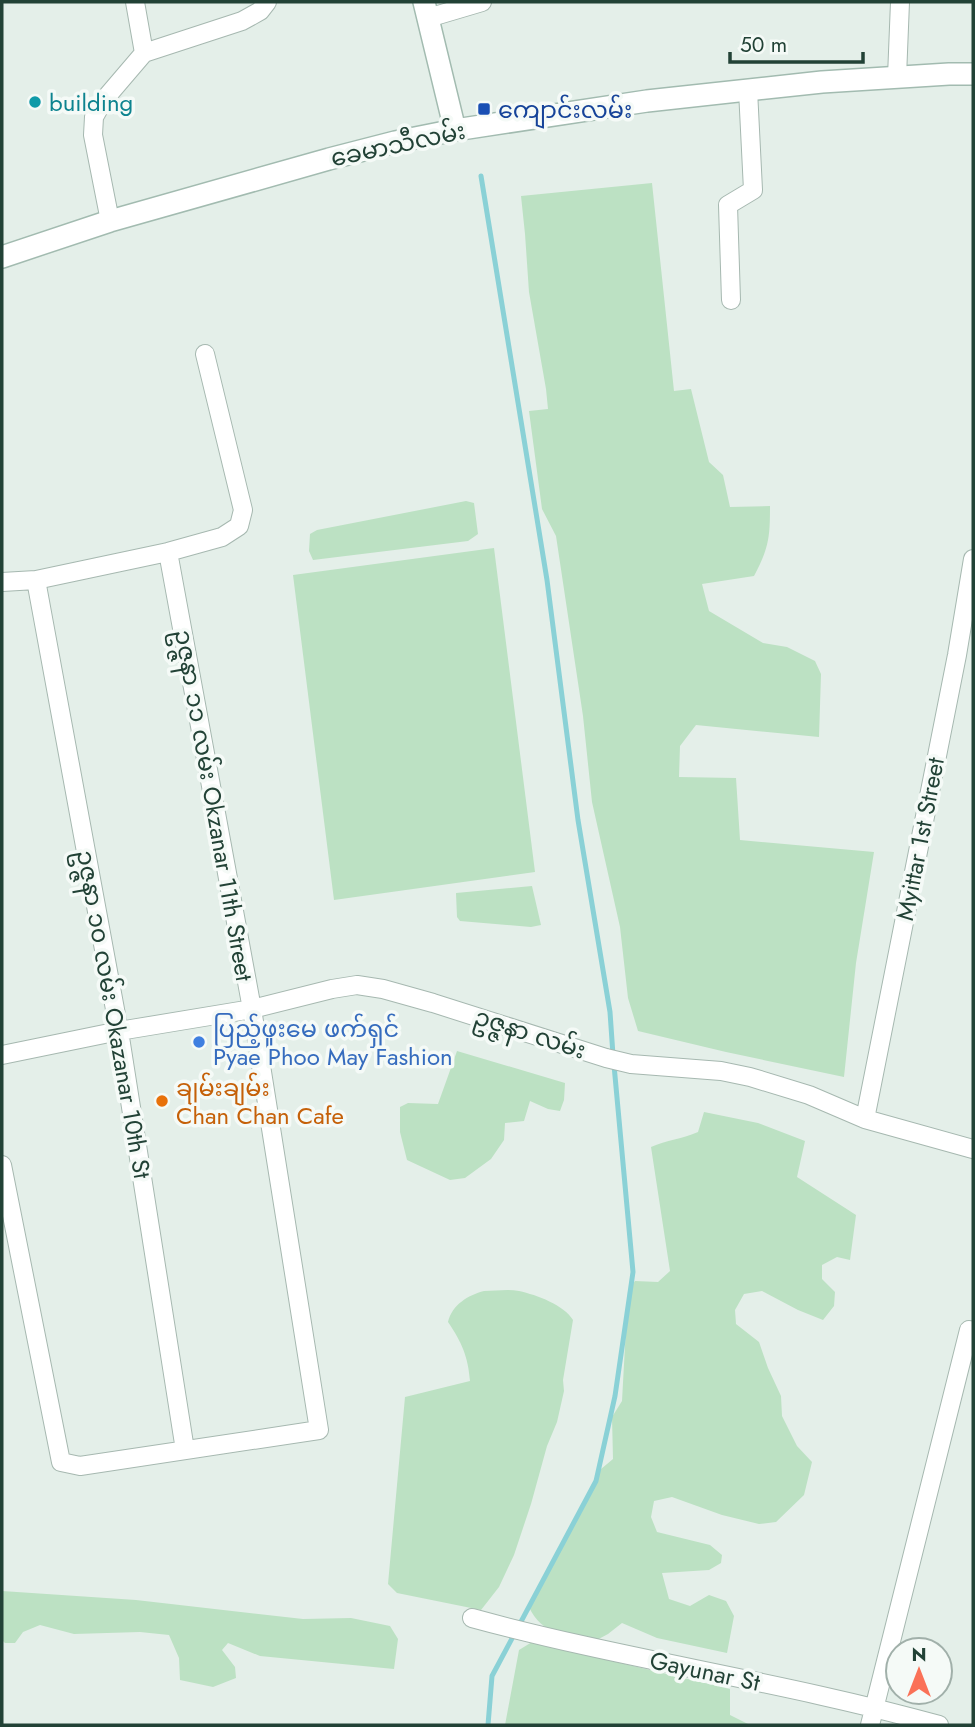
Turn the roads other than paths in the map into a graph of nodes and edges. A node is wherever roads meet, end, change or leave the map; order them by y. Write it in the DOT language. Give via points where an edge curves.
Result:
graph roads {
  1 [pos="135,2"];
  2 [pos="267,2"];
  3 [pos="482,2"];
  4 [pos="900,2"];
  5 [pos="426,10"];
  6 [pos="144,53"];
  7 [pos="973,74"];
  8 [pos="897,77"];
  9 [pos="748,90"];
  10 [pos="456,130"];
  11 [pos="110,221"];
  12 [pos="2,257"];
  13 [pos="731,300"];
  14 [pos="205,354"];
  15 [pos="168,552"];
  16 [pos="973,559"];
  17 [pos="36,580"];
  18 [pos="2,582"];
  19 [pos="965,657"];
  20 [pos="252,1009"];
  21 [pos="119,1031"];
  22 [pos="2,1055"];
  23 [pos="865,1119"];
  24 [pos="973,1149"];
  25 [pos="2,1164"];
  26 [pos="971,1330"];
  27 [pos="185,1450"];
  28 [pos="472,1618"];
  29 [pos="875,1707"];
  30 [pos="870,1725"];
  31 [pos="939,1725"];
  1 -- 6 [label="street"];
  2 -- 6 [label="street" via="242,22"];
  3 -- 5 [label="street"];
  4 -- 8 [label="street"];
  5 -- 10 [label="main road"];
  6 -- 11 [label="street" via="94,117 93,135"];
  7 -- 8 [label="main road, ခေမာသီလမ်း"];
  8 -- 9 [label="main road, ခေမာသီလမ်း"];
  9 -- 10 [label="main road, ခေမာသီလမ်း"];
  9 -- 13 [label="street" via="754,190 728,205"];
  10 -- 11 [label="main road, ခေမာသီလမ်း" via="329,159"];
  11 -- 12 [label="main road, ခေမာသီလမ်း"];
  14 -- 15 [label="street" via="243,510 239,526 222,537"];
  15 -- 17 [label="street"];
  15 -- 20 [label="street, ဥဇ္ဇနာ ၁၁ လမ်း Okzanar 11th Street"];
  16 -- 19 [label="street, Myittar 1st Street"];
  17 -- 18 [label="street"];
  17 -- 21 [label="street, ဥဇ္ဇနာ ၁၀ လမ်း Okazanar 10th St"];
  19 -- 23 [label="street, Myittar 1st Street"];
  20 -- 21 [label="street, ဥဇ္ဇနာ လမ်း"];
  20 -- 23 [label="street, ဥဇ္ဇနာ လမ်း" via="357,985 383,989 631,1064 750,1077"];
  20 -- 27 [label="street, ဥဇ္ဇနာ ၁၁ လမ်း Okzanar 11th Street" via="319,1430"];
  21 -- 22 [label="street, ဥဇ္ဇနာ လမ်း"];
  21 -- 27 [label="street, ဥဇ္ဇနာ ၁၀ လမ်း Okazanar 10th St"];
  23 -- 24 [label="street, ဥဇ္ဇနာ လမ်း"];
  25 -- 27 [label="street" via="61,1462 80,1466"];
  26 -- 29 [label="street"];
  28 -- 29 [label="street, Gayunar St"];
  29 -- 30 [label="street"];
  29 -- 31 [label="street, Gayunar St"];
}
